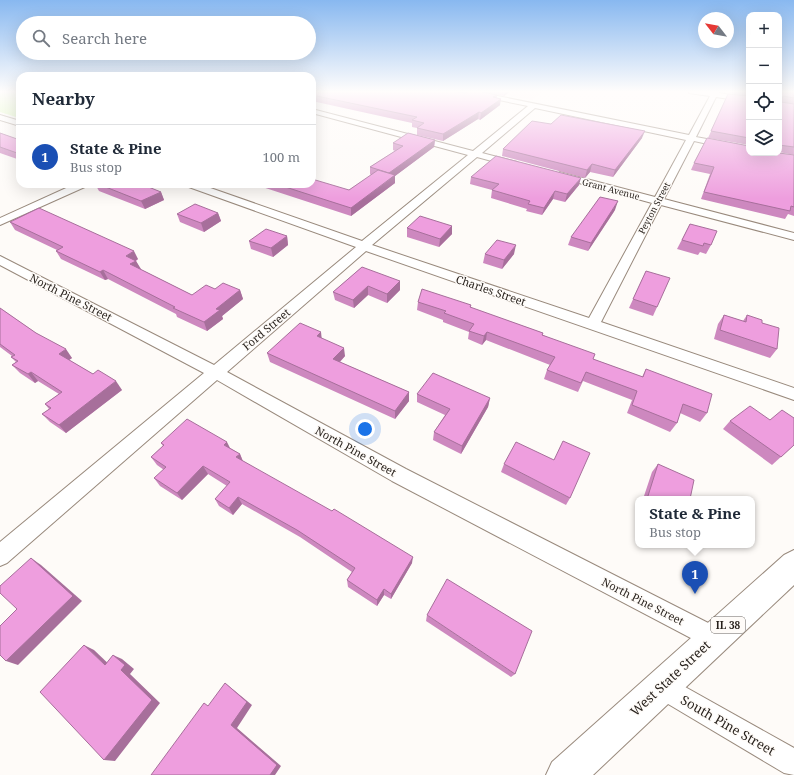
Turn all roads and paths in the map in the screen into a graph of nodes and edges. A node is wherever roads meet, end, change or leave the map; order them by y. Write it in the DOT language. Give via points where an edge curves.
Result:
graph roads {
  1 [pos="373,127"];
  2 [pos="507,127"];
  3 [pos="639,127"];
  4 [pos="697,127"];
  5 [pos="691,138"];
  6 [pos="746,149"];
  7 [pos="475,154"];
  8 [pos="521,165"];
  9 [pos="551,173"];
  10 [pos="74,188"];
  11 [pos="201,188"];
  12 [pos="657,201"];
  13 [pos="0,222"];
  14 [pos="794,237"];
  15 [pos="364,246"];
  16 [pos="0,260"];
  17 [pos="593,325"];
  18 [pos="215,372"];
  19 [pos="794,394"];
  20 [pos="0,556"];
  21 [pos="794,565"];
  22 [pos="714,638"];
  23 [pos="662,686"];
  24 [pos="794,764"];
  25 [pos="565,775"];
  1 -- 7 [label="street"];
  2 -- 7 [label="street, Ford Street"];
  3 -- 5 [label="street"];
  4 -- 5 [label="street, Peyton Street"];
  5 -- 6 [label="street"];
  5 -- 12 [label="street, Peyton Street"];
  7 -- 8 [label="street"];
  7 -- 15 [label="street, Ford Street"];
  9 -- 12 [label="street, Grant Avenue"];
  10 -- 13 [label="street"];
  11 -- 15 [label="street, Charles Street"];
  12 -- 14 [label="street, Grant Avenue"];
  12 -- 17 [label="street, Peyton Street"];
  15 -- 17 [label="street, Charles Street"];
  15 -- 18 [label="street, Ford Street"];
  16 -- 18 [label="street, North Pine Street"];
  17 -- 19 [label="street, Charles Street"];
  18 -- 20 [label="street, Ford Street"];
  18 -- 22 [label="street, North Pine Street" via="399,475"];
  21 -- 22 [label="main road, West State Street / IL 38"];
  22 -- 23 [label="main road, West State Street / IL 38"];
  23 -- 24 [label="street, South Pine Street"];
  23 -- 25 [label="main road, West State Street / IL 38"];
}
